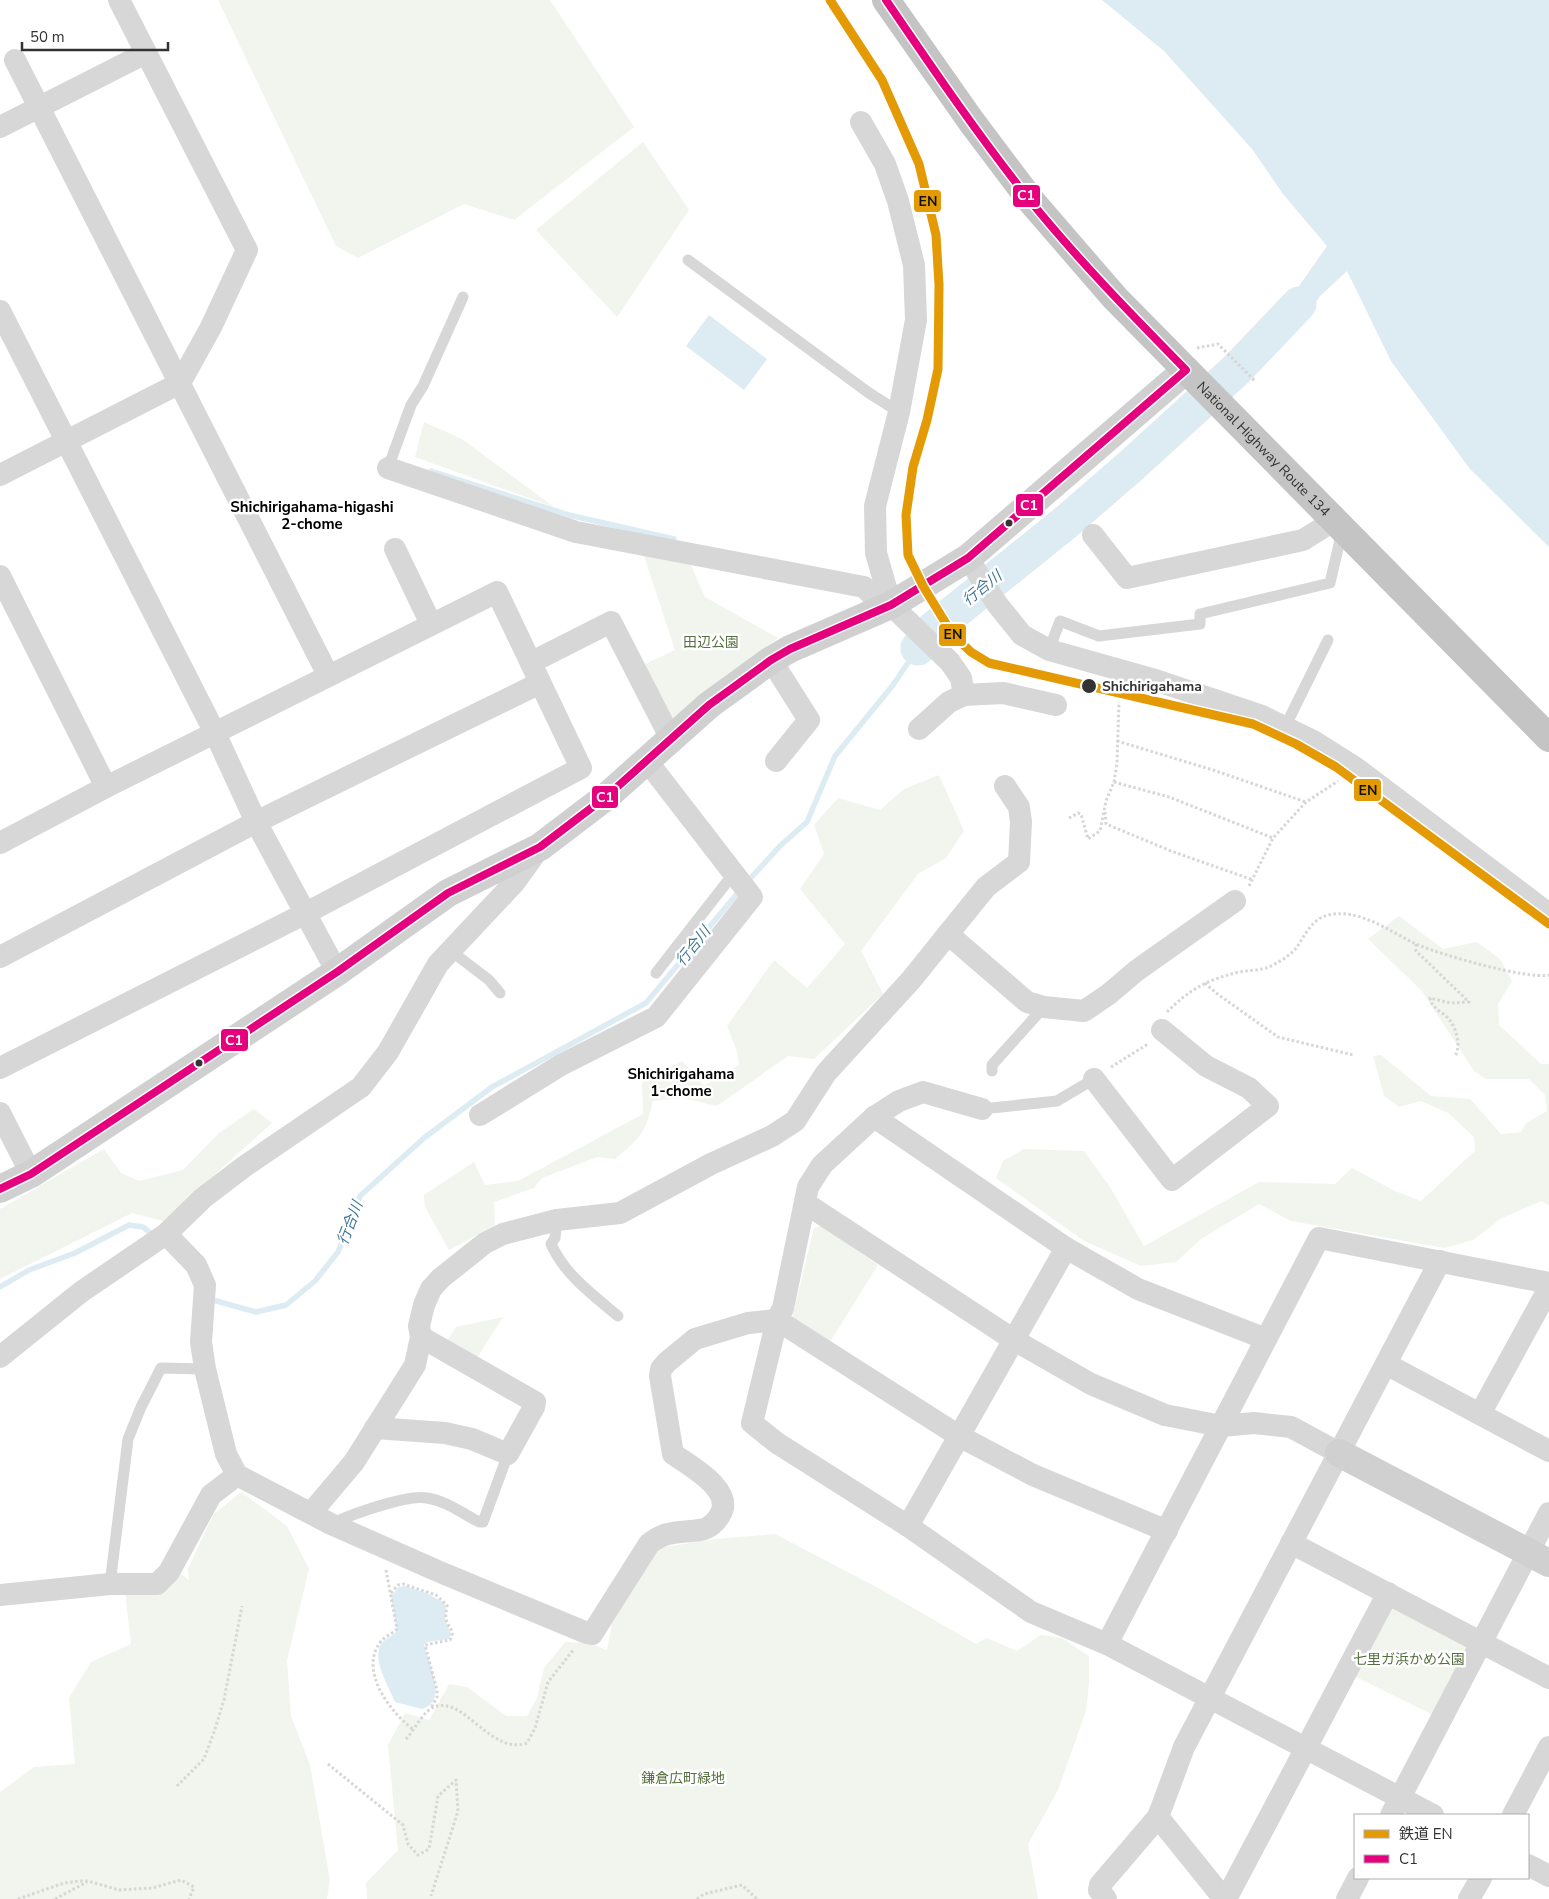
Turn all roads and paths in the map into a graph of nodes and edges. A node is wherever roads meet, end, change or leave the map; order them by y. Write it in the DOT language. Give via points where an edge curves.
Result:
graph roads {
  1 [pos="119,0"];
  2 [pos="886,0"];
  3 [pos="146,52"];
  4 [pos="14,60"];
  5 [pos="37,108"];
  6 [pos="861,122"];
  7 [pos="0,127"];
  8 [pos="688,260"];
  9 [pos="463,297"];
  10 [pos="0,311"];
  11 [pos="1194,367"];
  12 [pos="1255,381"];
  13 [pos="180,384"];
  14 [pos="899,412"];
  15 [pos="65,442"];
  16 [pos="388,468"];
  17 [pos="0,475"];
  18 [pos="1341,526"];
  19 [pos="1093,535"];
  20 [pos="395,549"];
  21 [pos="973,567"];
  22 [pos="0,576"];
  23 [pos="885,608"];
  24 [pos="431,624"];
  25 [pos="1328,640"];
  26 [pos="1049,650"];
  27 [pos="771,660"];
  28 [pos="532,662"];
  29 [pos="328,674"];
  30 [pos="540,682"];
  31 [pos="964,695"];
  32 [pos="1119,702"];
  33 [pos="1056,704"];
  34 [pos="1285,727"];
  35 [pos="919,729"];
  36 [pos="215,733"];
  37 [pos="1549,738"];
  38 [pos="671,739"];
  39 [pos="1117,741"];
  40 [pos="776,760"];
  41 [pos="647,762"];
  42 [pos="1356,768"];
  43 [pos="1114,782"];
  44 [pos="1005,786"];
  45 [pos="106,787"];
  46 [pos="1306,802"];
  47 [pos="1105,811"];
  48 [pos="1068,818"];
  49 [pos="256,822"];
  50 [pos="1273,838"];
  51 [pos="0,843"];
  52 [pos="540,847"];
  53 [pos="734,873"];
  54 [pos="1253,880"];
  55 [pos="1235,901"];
  56 [pos="306,913"];
  57 [pos="1549,914"];
  58 [pos="948,934"];
  59 [pos="1416,944"];
  60 [pos="451,951"];
  61 [pos="0,957"];
  62 [pos="337,972"];
  63 [pos="656,973"];
  64 [pos="1549,975"];
  65 [pos="1204,982"];
  66 [pos="500,993"];
  67 [pos="1044,1007"];
  68 [pos="1162,1030"];
  69 [pos="1353,1055"];
  70 [pos="1455,1056"];
  71 [pos="0,1068"];
  72 [pos="992,1071"];
  73 [pos="1094,1079"];
  74 [pos="982,1108"];
  75 [pos="0,1113"];
  76 [pos="480,1115"];
  77 [pos="874,1117"];
  78 [pos="31,1174"];
  79 [pos="0,1189"];
  80 [pos="805,1203"];
  81 [pos="557,1220"];
  82 [pos="166,1234"];
  83 [pos="1066,1248"];
  84 [pos="1440,1260"];
  85 [pos="1549,1283"];
  86 [pos="1549,1288"];
  87 [pos="618,1316"];
  88 [pos="777,1320"];
  89 [pos="421,1337"];
  90 [pos="1014,1340"];
  91 [pos="1266,1340"];
  92 [pos="1,1360"];
  93 [pos="1386,1364"];
  94 [pos="205,1368"];
  95 [pos="1480,1414"];
  96 [pos="1221,1426"];
  97 [pos="374,1428"];
  98 [pos="959,1436"];
  99 [pos="1549,1451"];
  100 [pos="1339,1453"];
  101 [pos="508,1454"];
  102 [pos="237,1475"];
  103 [pos="311,1513"];
  104 [pos="1549,1513"];
  105 [pos="331,1524"];
  106 [pos="908,1526"];
  107 [pos="1166,1531"];
  108 [pos="1292,1543"];
  109 [pos="383,1546"];
  110 [pos="1539,1558"];
  111 [pos="110,1584"];
  112 [pos="1388,1593"];
  113 [pos="391,1594"];
  114 [pos="0,1595"];
  115 [pos="242,1606"];
  116 [pos="587,1633"];
  117 [pos="1481,1642"];
  118 [pos="1108,1644"];
  119 [pos="1549,1678"];
  120 [pos="1210,1698"];
  121 [pos="430,1710"];
  122 [pos="414,1730"];
  123 [pos="406,1739"];
  124 [pos="1549,1747"];
  125 [pos="1306,1748"];
  126 [pos="328,1764"];
  127 [pos="176,1786"];
  128 [pos="1396,1807"];
  129 [pos="1428,1814"];
  130 [pos="1514,1814"];
  131 [pos="1158,1817"];
  132 [pos="1529,1866"];
  133 [pos="1549,1876"];
  134 [pos="1357,1879"];
  135 [pos="1480,1879"];
  136 [pos="88,1881"];
  137 [pos="431,1896"];
  138 [pos="18,1899"];
  139 [pos="55,1899"];
  140 [pos="189,1899"];
  141 [pos="697,1899"];
  142 [pos="757,1899"];
  143 [pos="1106,1899"];
  144 [pos="1225,1899"];
  145 [pos="1347,1899"];
  146 [pos="1469,1899"];
  1 -- 3 [label="street"];
  2 -- 11 [label="highway, National Highway Route 134" via="965,114 1032,202 1115,298"];
  3 -- 5 [label="street"];
  3 -- 13 [label="street" via="247,250"];
  4 -- 5 [label="street"];
  5 -- 7 [label="street"];
  5 -- 13 [label="street"];
  6 -- 14 [label="street" via="885,164 914,265 916,320"];
  8 -- 14 [label="lane"];
  9 -- 16 [label="lane" via="423,386 411,405"];
  10 -- 15 [label="street"];
  11 -- 12 [label="path" via="1218,344"];
  11 -- 18 [label="highway, National Highway Route 134" via="1220,405"];
  11 -- 21 [label="street"];
  13 -- 15 [label="street"];
  13 -- 29 [label="street"];
  14 -- 23 [label="street" via="875,506 876,552"];
  15 -- 17 [label="street"];
  15 -- 36 [label="street"];
  16 -- 23 [label="street" via="576,532 864,587"];
  18 -- 19 [label="street" via="1303,540 1126,578"];
  18 -- 26 [label="lane" via="1330,583 1200,614 1200,624 1099,636 1060,621"];
  18 -- 37 [label="highway, National Highway Route 134"];
  20 -- 24 [label="street"];
  21 -- 23 [label="street"];
  21 -- 26 [label="street" via="1022,635"];
  22 -- 45 [label="street"];
  23 -- 27 [label="street"];
  23 -- 31 [label="street" via="950,662 962,678"];
  24 -- 28 [label="street" via="497,592"];
  24 -- 29 [label="street"];
  25 -- 34 [label="lane"];
  26 -- 34 [label="street" via="1152,679 1262,716"];
  27 -- 38 [label="street" via="710,705"];
  27 -- 40 [label="street" via="809,720"];
  28 -- 30 [label="street"];
  28 -- 38 [label="street" via="611,622"];
  29 -- 36 [label="street"];
  30 -- 49 [label="street"];
  30 -- 56 [label="street" via="581,768"];
  31 -- 33 [label="street" via="1003,693"];
  31 -- 35 [label="street" via="949,702"];
  32 -- 39 [label="path"];
  34 -- 42 [label="street"];
  36 -- 45 [label="street"];
  36 -- 49 [label="street"];
  38 -- 41 [label="street"];
  39 -- 43 [label="path"];
  39 -- 46 [label="path"];
  41 -- 52 [label="street"];
  41 -- 53 [label="street"];
  42 -- 46 [label="path"];
  42 -- 57 [label="street"];
  43 -- 47 [label="path"];
  43 -- 50 [label="path" via="1168,797"];
  44 -- 58 [label="street" via="1019,807 1019,862 986,887"];
  45 -- 51 [label="street"];
  46 -- 50 [label="path"];
  47 -- 48 [label="path" via="1100,831 1088,839 1081,814"];
  47 -- 54 [label="path" via="1106,824"];
  49 -- 56 [label="street"];
  49 -- 61 [label="street"];
  50 -- 54 [label="path"];
  52 -- 60 [label="street" via="514,883"];
  52 -- 62 [label="street" via="448,894"];
  53 -- 63 [label="lane"];
  53 -- 76 [label="street" via="752,896 656,1017 561,1065"];
  54 -- 55 [label="path"];
  55 -- 67 [label="street" via="1084,1010"];
  56 -- 62 [label="street"];
  56 -- 71 [label="street"];
  58 -- 67 [label="street" via="1027,1002"];
  58 -- 81 [label="street" via="911,980 826,1073 795,1121 772,1136 711,1164 620,1213"];
  59 -- 64 [label="path" via="1502,970"];
  59 -- 65 [label="path" via="1350,914 1327,916 1318,919 1285,959 1267,967"];
  59 -- 70 [label="path" via="1416,950 1469,1002 1459,1004 1430,998 1432,1005 1451,1022 1459,1045"];
  60 -- 66 [label="lane" via="489,980"];
  60 -- 82 [label="street" via="438,964 388,1052 361,1087 244,1166 203,1198"];
  62 -- 78 [label="street"];
  65 -- 68 [label="path" via="1166,1013"];
  65 -- 69 [label="path" via="1278,1037"];
  67 -- 72 [label="lane" via="992,1065"];
  68 -- 73 [label="path" via="1150,1043"];
  68 -- 73 [label="street" via="1206,1066 1249,1088 1268,1106 1172,1180"];
  73 -- 74 [label="lane" via="1057,1101"];
  74 -- 77 [label="street" via="923,1092 898,1101"];
  75 -- 78 [label="street"];
  77 -- 80 [label="street" via="822,1165 808,1187"];
  77 -- 83 [label="street"];
  78 -- 79 [label="street"];
  80 -- 88 [label="street" via="783,1308"];
  80 -- 90 [label="street"];
  81 -- 87 [label="lane" via="551,1244 557,1258 564,1269"];
  81 -- 89 [label="street" via="503,1234 461,1259 430,1289 419,1326"];
  82 -- 92 [label="street" via="81,1292"];
  82 -- 94 [label="street" via="196,1265 205,1285 201,1342"];
  83 -- 90 [label="street"];
  83 -- 91 [label="street" via="1138,1288"];
  84 -- 85 [label="street"];
  84 -- 91 [label="street" via="1319,1238"];
  84 -- 93 [label="street"];
  86 -- 95 [label="street"];
  88 -- 98 [label="street"];
  88 -- 106 [label="street" via="752,1423 777,1443"];
  88 -- 116 [label="street" via="748,1323 695,1339 661,1370 674,1454 718,1488 723,1496 723,1511 712,1526 671,1532 649,1544 592,1634"];
  89 -- 97 [label="street" via="415,1364"];
  89 -- 101 [label="street" via="535,1402"];
  90 -- 96 [label="street" via="1091,1384 1165,1415"];
  90 -- 98 [label="street"];
  91 -- 96 [label="street"];
  93 -- 95 [label="street"];
  93 -- 100 [label="street"];
  94 -- 102 [label="street" via="226,1454"];
  94 -- 111 [label="lane" via="162,1368 141,1407 125,1452"];
  95 -- 99 [label="street"];
  96 -- 100 [label="street" via="1254,1423 1292,1427"];
  96 -- 107 [label="street"];
  97 -- 101 [label="street" via="445,1433"];
  97 -- 103 [label="street" via="354,1462"];
  98 -- 106 [label="street"];
  98 -- 107 [label="street" via="1033,1475"];
  100 -- 108 [label="street"];
  100 -- 110 [label="street"];
  101 -- 105 [label="lane" via="483,1522 443,1502 425,1497 361,1511"];
  102 -- 103 [label="street"];
  102 -- 111 [label="street" via="211,1495 169,1572 157,1584"];
  103 -- 105 [label="street"];
  104 -- 110 [label="street"];
  105 -- 109 [label="street"];
  106 -- 118 [label="street" via="1031,1612"];
  107 -- 118 [label="street"];
  108 -- 112 [label="street"];
  108 -- 120 [label="street"];
  109 -- 113 [label="path"];
  109 -- 116 [label="street"];
  110 -- 117 [label="street"];
  111 -- 114 [label="street"];
  112 -- 117 [label="street"];
  112 -- 125 [label="street"];
  113 -- 121 [label="path" via="403,1584 436,1595 447,1605 446,1617 452,1638 425,1645 437,1690"];
  113 -- 122 [label="path" via="397,1629 378,1644 375,1672 390,1708"];
  115 -- 127 [label="path" via="224,1700 214,1732 204,1759"];
  116 -- 121 [label="path" via="548,1682 535,1728 527,1743 505,1743 461,1712 444,1706"];
  117 -- 119 [label="street"];
  117 -- 128 [label="street"];
  118 -- 120 [label="street"];
  120 -- 125 [label="street"];
  120 -- 131 [label="street" via="1184,1747"];
  121 -- 122 [label="path"];
  122 -- 123 [label="path"];
  124 -- 130 [label="street"];
  125 -- 128 [label="street"];
  125 -- 144 [label="street"];
  126 -- 137 [label="path" via="402,1825 408,1844 418,1855 429,1849 438,1796 456,1780 458,1811"];
  128 -- 129 [label="street"];
  131 -- 143 [label="street" via="1100,1885 1099,1890"];
  131 -- 144 [label="street"];
  132 -- 133 [label="street"];
  134 -- 145 [label="street"];
  135 -- 146 [label="street"];
  136 -- 138 [label="path" via="64,1883"];
  136 -- 139 [label="path"];
  136 -- 140 [label="path" via="119,1890 152,1888 181,1880 194,1886"];
  141 -- 142 [label="path" via="704,1894 742,1885"];
}
